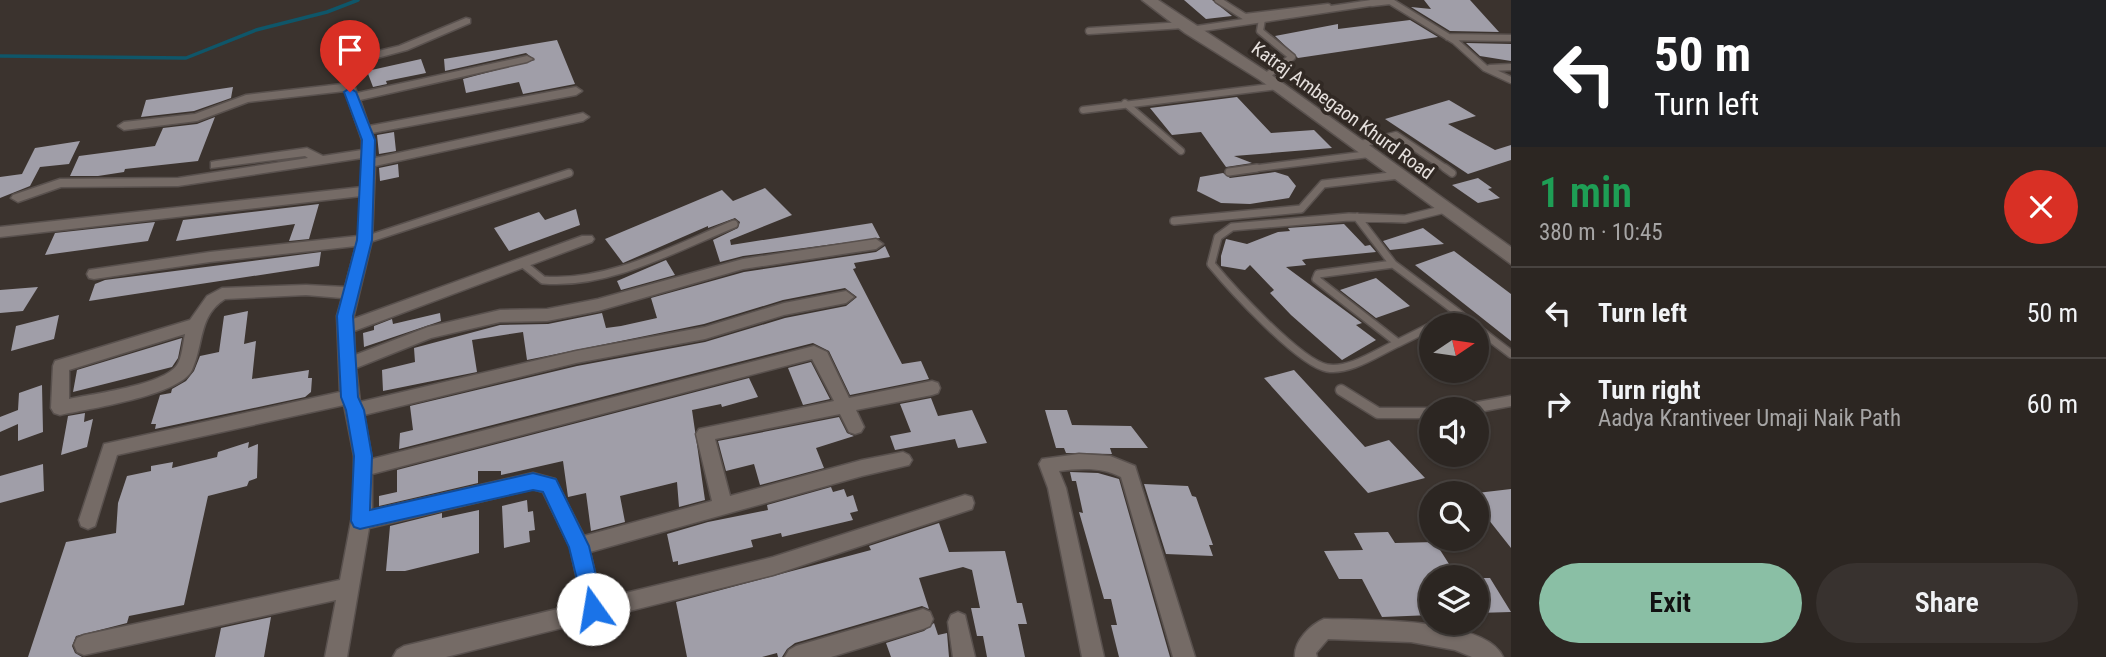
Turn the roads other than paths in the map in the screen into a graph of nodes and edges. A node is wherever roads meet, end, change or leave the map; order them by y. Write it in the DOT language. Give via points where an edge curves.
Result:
graph roads {
  1 [pos="1149,0"];
  2 [pos="1218,0"];
  3 [pos="1298,0"];
  4 [pos="1355,0"];
  5 [pos="1372,3"];
  6 [pos="1310,9"];
  7 [pos="1262,19"];
  8 [pos="466,21"];
  9 [pos="1186,28"];
  10 [pos="1089,31"];
  11 [pos="1448,37"];
  12 [pos="1511,38"];
  13 [pos="527,60"];
  14 [pos="1511,67"];
  15 [pos="1485,68"];
  16 [pos="1511,80"];
  17 [pos="1272,81"];
  18 [pos="576,91"];
  19 [pos="351,92"];
  20 [pos="1125,103"];
  21 [pos="1083,110"];
  22 [pos="583,117"];
  23 [pos="124,126"];
  24 [pos="365,131"];
  25 [pos="1363,149"];
  26 [pos="1181,151"];
  27 [pos="368,158"];
  28 [pos="321,160"];
  29 [pos="216,165"];
  30 [pos="1229,172"];
  31 [pos="569,173"];
  32 [pos="1452,173"];
  33 [pos="1399,175"];
  34 [pos="368,191"];
  35 [pos="18,198"];
  36 [pos="1445,209"];
  37 [pos="1357,217"];
  38 [pos="1174,221"];
  39 [pos="734,224"];
  40 [pos="2,234"];
  41 [pos="587,239"];
  42 [pos="365,240"];
  43 [pos="876,244"];
  44 [pos="1511,257"];
  45 [pos="522,263"];
  46 [pos="1393,264"];
  47 [pos="94,274"];
  48 [pos="351,293"];
  49 [pos="846,297"];
  50 [pos="1457,312"];
  51 [pos="198,324"];
  52 [pos="346,328"];
  53 [pos="1419,332"];
  54 [pos="1489,337"];
  55 [pos="1398,343"];
  56 [pos="1511,354"];
  57 [pos="349,364"];
  58 [pos="932,388"];
  59 [pos="1341,390"];
  60 [pos="1511,401"];
  61 [pos="352,404"];
  62 [pos="844,405"];
  63 [pos="1489,405"];
  64 [pos="1419,413"];
  65 [pos="855,427"];
  66 [pos="903,460"];
  67 [pos="363,469"];
  68 [pos="965,503"];
  69 [pos="723,506"];
  70 [pos="88,520"];
  71 [pos="360,521"];
  72 [pos="579,546"];
  73 [pos="349,588"];
  74 [pos="593,609"];
  75 [pos="923,619"];
  76 [pos="958,622"];
  77 [pos="84,645"];
  78 [pos="336,657"];
  79 [pos="404,657"];
  80 [pos="796,657"];
  81 [pos="964,657"];
  82 [pos="1093,657"];
  83 [pos="1185,657"];
  84 [pos="1307,657"];
  85 [pos="1492,657"];
  1 -- 9 [label="street, Katraj Ambegaon Khurd Road"];
  2 -- 6 [label="lane" via="1245,18"];
  3 -- 6 [label="lane"];
  4 -- 6 [label="lane"];
  5 -- 7 [label="street"];
  5 -- 11 [label="lane" via="1390,1"];
  7 -- 9 [label="street"];
  7 -- 17 [label="lane" via="1259,31 1292,57"];
  8 -- 19 [label="street" via="403,48 340,61"];
  9 -- 10 [label="lane"];
  9 -- 17 [label="street, Katraj Ambegaon Khurd Road"];
  11 -- 12 [label="lane"];
  11 -- 15 [label="lane"];
  13 -- 19 [label="street"];
  14 -- 15 [label="lane"];
  15 -- 16 [label="lane"];
  17 -- 20 [label="lane"];
  17 -- 25 [label="street, Katraj Ambegaon Khurd Road"];
  18 -- 24 [label="street"];
  19 -- 23 [label="street" via="246,99 197,117"];
  19 -- 24 [label="street"];
  20 -- 21 [label="lane"];
  20 -- 26 [label="lane"];
  22 -- 27 [label="street"];
  24 -- 27 [label="street"];
  25 -- 30 [label="lane"];
  25 -- 32 [label="lane" via="1396,135"];
  25 -- 33 [label="street, Katraj Ambegaon Khurd Road"];
  27 -- 28 [label="street"];
  27 -- 34 [label="street"];
  28 -- 29 [label="street" via="307,152"];
  28 -- 35 [label="street" via="178,183 60,183"];
  31 -- 42 [label="lane"];
  33 -- 36 [label="street, Katraj Ambegaon Khurd Road"];
  33 -- 38 [label="lane" via="1323,184 1301,209"];
  34 -- 40 [label="street"];
  34 -- 42 [label="street"];
  36 -- 37 [label="lane" via="1405,219"];
  36 -- 44 [label="street, Katraj Ambegaon Khurd Road"];
  37 -- 46 [label="lane"];
  37 -- 55 [label="lane" via="1232,227 1216,239 1211,264 1314,365 1342,367"];
  39 -- 45 [label="lane" via="599,276 541,280"];
  41 -- 45 [label="street"];
  42 -- 47 [label="street"];
  42 -- 48 [label="street"];
  43 -- 57 [label="street" via="743,264 547,315 500,316 428,333"];
  45 -- 52 [label="street"];
  46 -- 50 [label="lane"];
  46 -- 55 [label="lane" via="1329,271 1316,279"];
  48 -- 51 [label="street" via="222,294 209,300"];
  48 -- 52 [label="street"];
  49 -- 61 [label="street" via="784,309 705,333"];
  51 -- 51 [label="street" via="184,369 177,376 60,408 61,366"];
  52 -- 57 [label="street"];
  53 -- 55 [label="lane"];
  54 -- 56 [label="lane"];
  57 -- 61 [label="street"];
  58 -- 62 [label="street"];
  59 -- 64 [label="lane" via="1378,414"];
  60 -- 63 [label="lane"];
  61 -- 67 [label="street"];
  61 -- 70 [label="street" via="110,449"];
  62 -- 65 [label="street"];
  62 -- 67 [label="street" via="821,356 814,352"];
  62 -- 69 [label="street" via="705,434"];
  66 -- 69 [label="street"];
  67 -- 71 [label="street"];
  68 -- 74 [label="street" via="773,566"];
  69 -- 72 [label="street"];
  71 -- 72 [label="street" via="533,481 549,485"];
  71 -- 73 [label="street"];
  72 -- 74 [label="street"];
  73 -- 77 [label="street"];
  73 -- 78 [label="street"];
  74 -- 79 [label="street"];
  75 -- 80 [label="street"];
  76 -- 81 [label="street"];
  82 -- 83 [label="street" via="1048,464 1113,463 1129,472"];
  84 -- 85 [label="street" via="1305,649 1324,629 1412,632 1472,645"];
}
